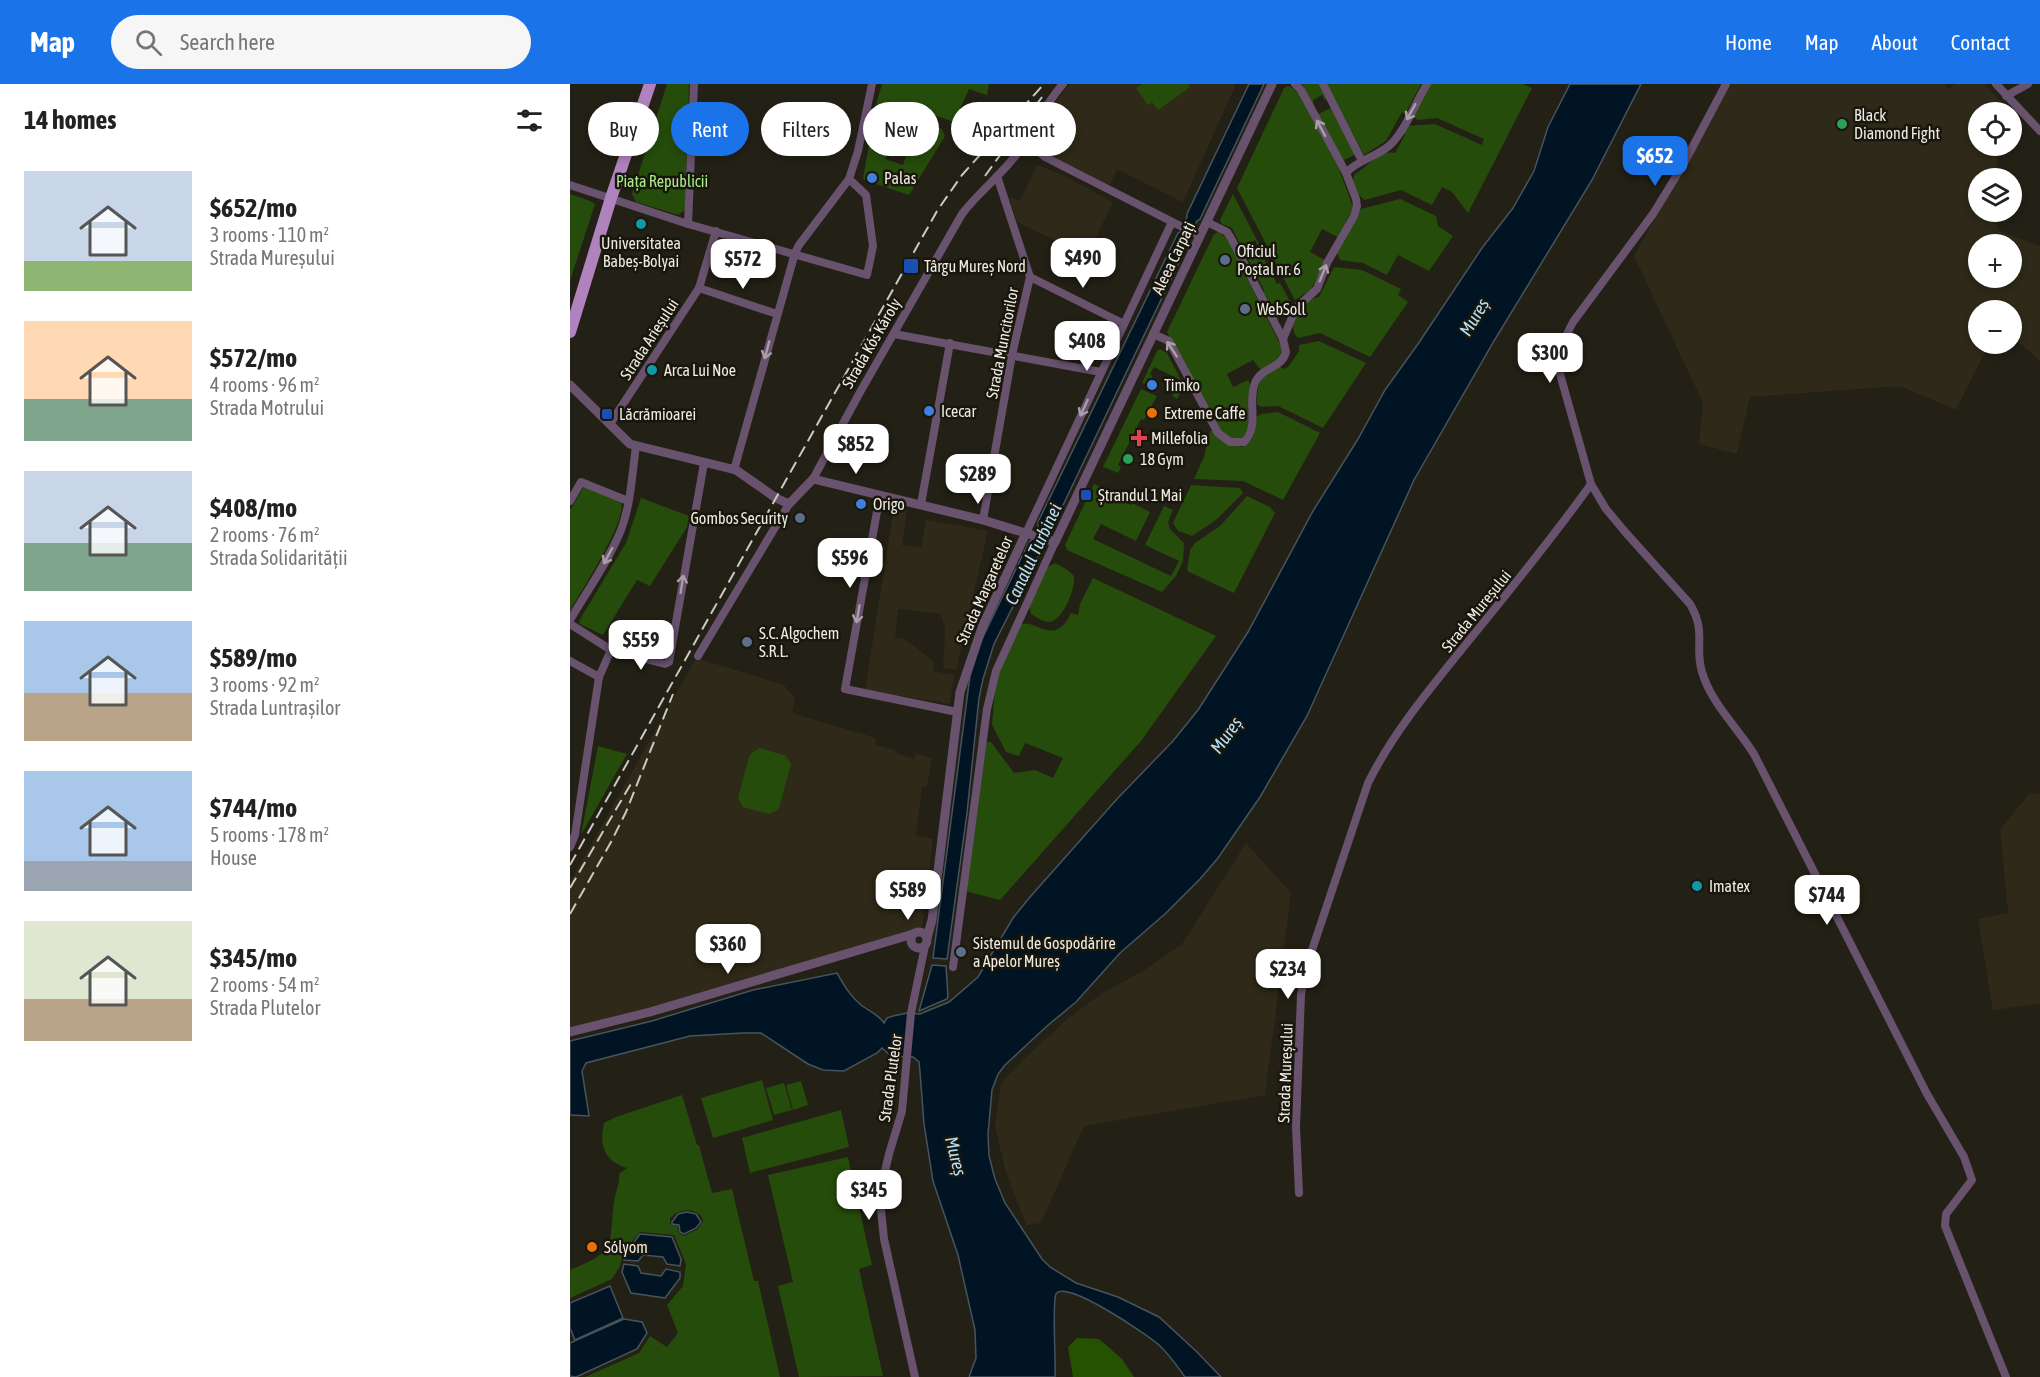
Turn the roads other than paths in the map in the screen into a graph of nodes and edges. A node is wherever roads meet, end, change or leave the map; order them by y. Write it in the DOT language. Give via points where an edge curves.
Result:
graph roads {
  1 [pos="650,84"];
  2 [pos="694,84"];
  3 [pos="872,84"];
  4 [pos="1063,84"];
  5 [pos="1272,84"];
  6 [pos="1295,84"];
  7 [pos="1323,84"];
  8 [pos="1427,84"];
  9 [pos="1726,84"];
  10 [pos="1996,84"];
  11 [pos="2028,84"];
  12 [pos="2006,96"];
  13 [pos="1049,102"];
  14 [pos="2040,131"];
  15 [pos="1016,156"];
  16 [pos="1044,156"];
  17 [pos="1362,161"];
  18 [pos="1346,173"];
  19 [pos="997,176"];
  20 [pos="849,179"];
  21 [pos="570,185"];
  22 [pos="611,198"];
  23 [pos="1207,222"];
  24 [pos="688,224"];
  25 [pos="1176,224"];
  26 [pos="716,231"];
  27 [pos="1198,235"];
  28 [pos="795,253"];
  29 [pos="1030,277"];
  30 [pos="699,288"];
  31 [pos="777,314"];
  32 [pos="1124,324"];
  33 [pos="570,332"];
  34 [pos="894,334"];
  35 [pos="1153,334"];
  36 [pos="1283,339"];
  37 [pos="950,343"];
  38 [pos="1012,355"];
  39 [pos="1101,372"];
  40 [pos="570,385"];
  41 [pos="570,399"];
  42 [pos="588,402"];
  43 [pos="610,424"];
  44 [pos="636,447"];
  45 [pos="704,463"];
  46 [pos="734,470"];
  47 [pos="813,479"];
  48 [pos="1591,484"];
  49 [pos="880,495"];
  50 [pos="570,501"];
  51 [pos="628,501"];
  52 [pos="789,504"];
  53 [pos="921,504"];
  54 [pos="982,520"];
  55 [pos="1030,534"];
  56 [pos="1052,541"];
  57 [pos="570,622"];
  58 [pos="611,650"];
  59 [pos="698,656"];
  60 [pos="570,661"];
  61 [pos="599,678"];
  62 [pos="957,712"];
  63 [pos="570,847"];
  64 [pos="921,941"];
  65 [pos="953,967"];
  66 [pos="570,1032"];
  67 [pos="1299,1193"];
  68 [pos="915,1377"];
  69 [pos="2006,1377"];
  1 -- 22 [label="main road"];
  2 -- 24 [label="street"];
  3 -- 20 [label="street"];
  4 -- 13 [label="street, Strada Kós Károly"];
  5 -- 23 [label="street, Aleea Carpați"];
  18 -- 6 [label="street, one-way"];
  7 -- 17 [label="street"];
  8 -- 17 [label="street, one-way" via="1390,145"];
  9 -- 48 [label="street" via="1655,212 1592,295 1563,341 1558,360 1560,374"];
  10 -- 12 [label="street"];
  11 -- 12 [label="street"];
  12 -- 14 [label="street"];
  15 -- 19 [label="street, Strada Kós Károly"];
  16 -- 25 [label="street"];
  17 -- 18 [label="street"];
  36 -- 18 [label="street, one-way" via="1293,312 1314,293 1354,216 1356,199"];
  19 -- 29 [label="street, Strada Muncitorilor"];
  19 -- 34 [label="street, Strada Kós Károly" via="962,214"];
  20 -- 28 [label="street"];
  20 -- 28 [label="street" via="866,195 873,246 867,274"];
  21 -- 22 [label="street"];
  22 -- 24 [label="street"];
  22 -- 33 [label="main road"];
  23 -- 27 [label="street, Aleea Carpați"];
  23 -- 36 [label="street" via="1227,232"];
  24 -- 26 [label="street"];
  25 -- 27 [label="street"];
  25 -- 32 [label="street, Strada Margaretelor"];
  26 -- 28 [label="street"];
  26 -- 30 [label="street, Strada Arieșului"];
  27 -- 35 [label="street, Aleea Carpați"];
  28 -- 31 [label="street"];
  29 -- 32 [label="street"];
  29 -- 38 [label="street, Strada Muncitorilor"];
  30 -- 31 [label="street"];
  30 -- 43 [label="street, Strada Arieșului"];
  31 -- 46 [label="street, one-way"];
  32 -- 39 [label="street, Strada Margaretelor"];
  34 -- 37 [label="street"];
  34 -- 47 [label="street, Strada Kós Károly"];
  36 -- 35 [label="street, one-way" via="1285,357 1260,374 1254,385 1251,431 1244,442 1237,443 1218,433 1169,341"];
  35 -- 56 [label="street, Aleea Carpați"];
  37 -- 38 [label="street"];
  37 -- 53 [label="street"];
  38 -- 39 [label="street"];
  38 -- 54 [label="street, Strada Muncitorilor"];
  39 -- 55 [label="street, Strada Margaretelor, one-way"];
  40 -- 42 [label="street"];
  41 -- 42 [label="street"];
  42 -- 43 [label="street"];
  43 -- 44 [label="street"];
  44 -- 45 [label="street"];
  44 -- 51 [label="street"];
  45 -- 46 [label="street"];
  58 -- 45 [label="street, one-way" via="665,664 670,661"];
  46 -- 52 [label="street"];
  47 -- 49 [label="street"];
  47 -- 52 [label="street, Strada Kós Károly"];
  48 -- 67 [label="street, Strada Mureșului" via="1556,534 1403,722 1368,783 1305,971 1296,1126"];
  48 -- 69 [label="street" via="1626,533 1697,616 1704,678 1754,754 1927,1094 1964,1157 1972,1180 1946,1214 1945,1226"];
  49 -- 53 [label="street"];
  49 -- 62 [label="street, one-way" via="845,689"];
  50 -- 51 [label="street" via="581,482"];
  51 -- 57 [label="street, one-way" via="616,541"];
  52 -- 59 [label="street, Strada Kós Károly"];
  53 -- 54 [label="street"];
  54 -- 55 [label="street"];
  55 -- 56 [label="street"];
  55 -- 62 [label="street, Strada Margaretelor" via="979,636"];
  56 -- 65 [label="street" via="991,689"];
  57 -- 58 [label="street"];
  58 -- 61 [label="street"];
  60 -- 61 [label="street"];
  61 -- 63 [label="street"];
  62 -- 64 [label="street, Strada Margaretelor"];
  64 -- 66 [label="street" via="892,941"];
  64 -- 68 [label="street, Strada Plutelor" via="902,1111 886,1164 880,1210"];
}
